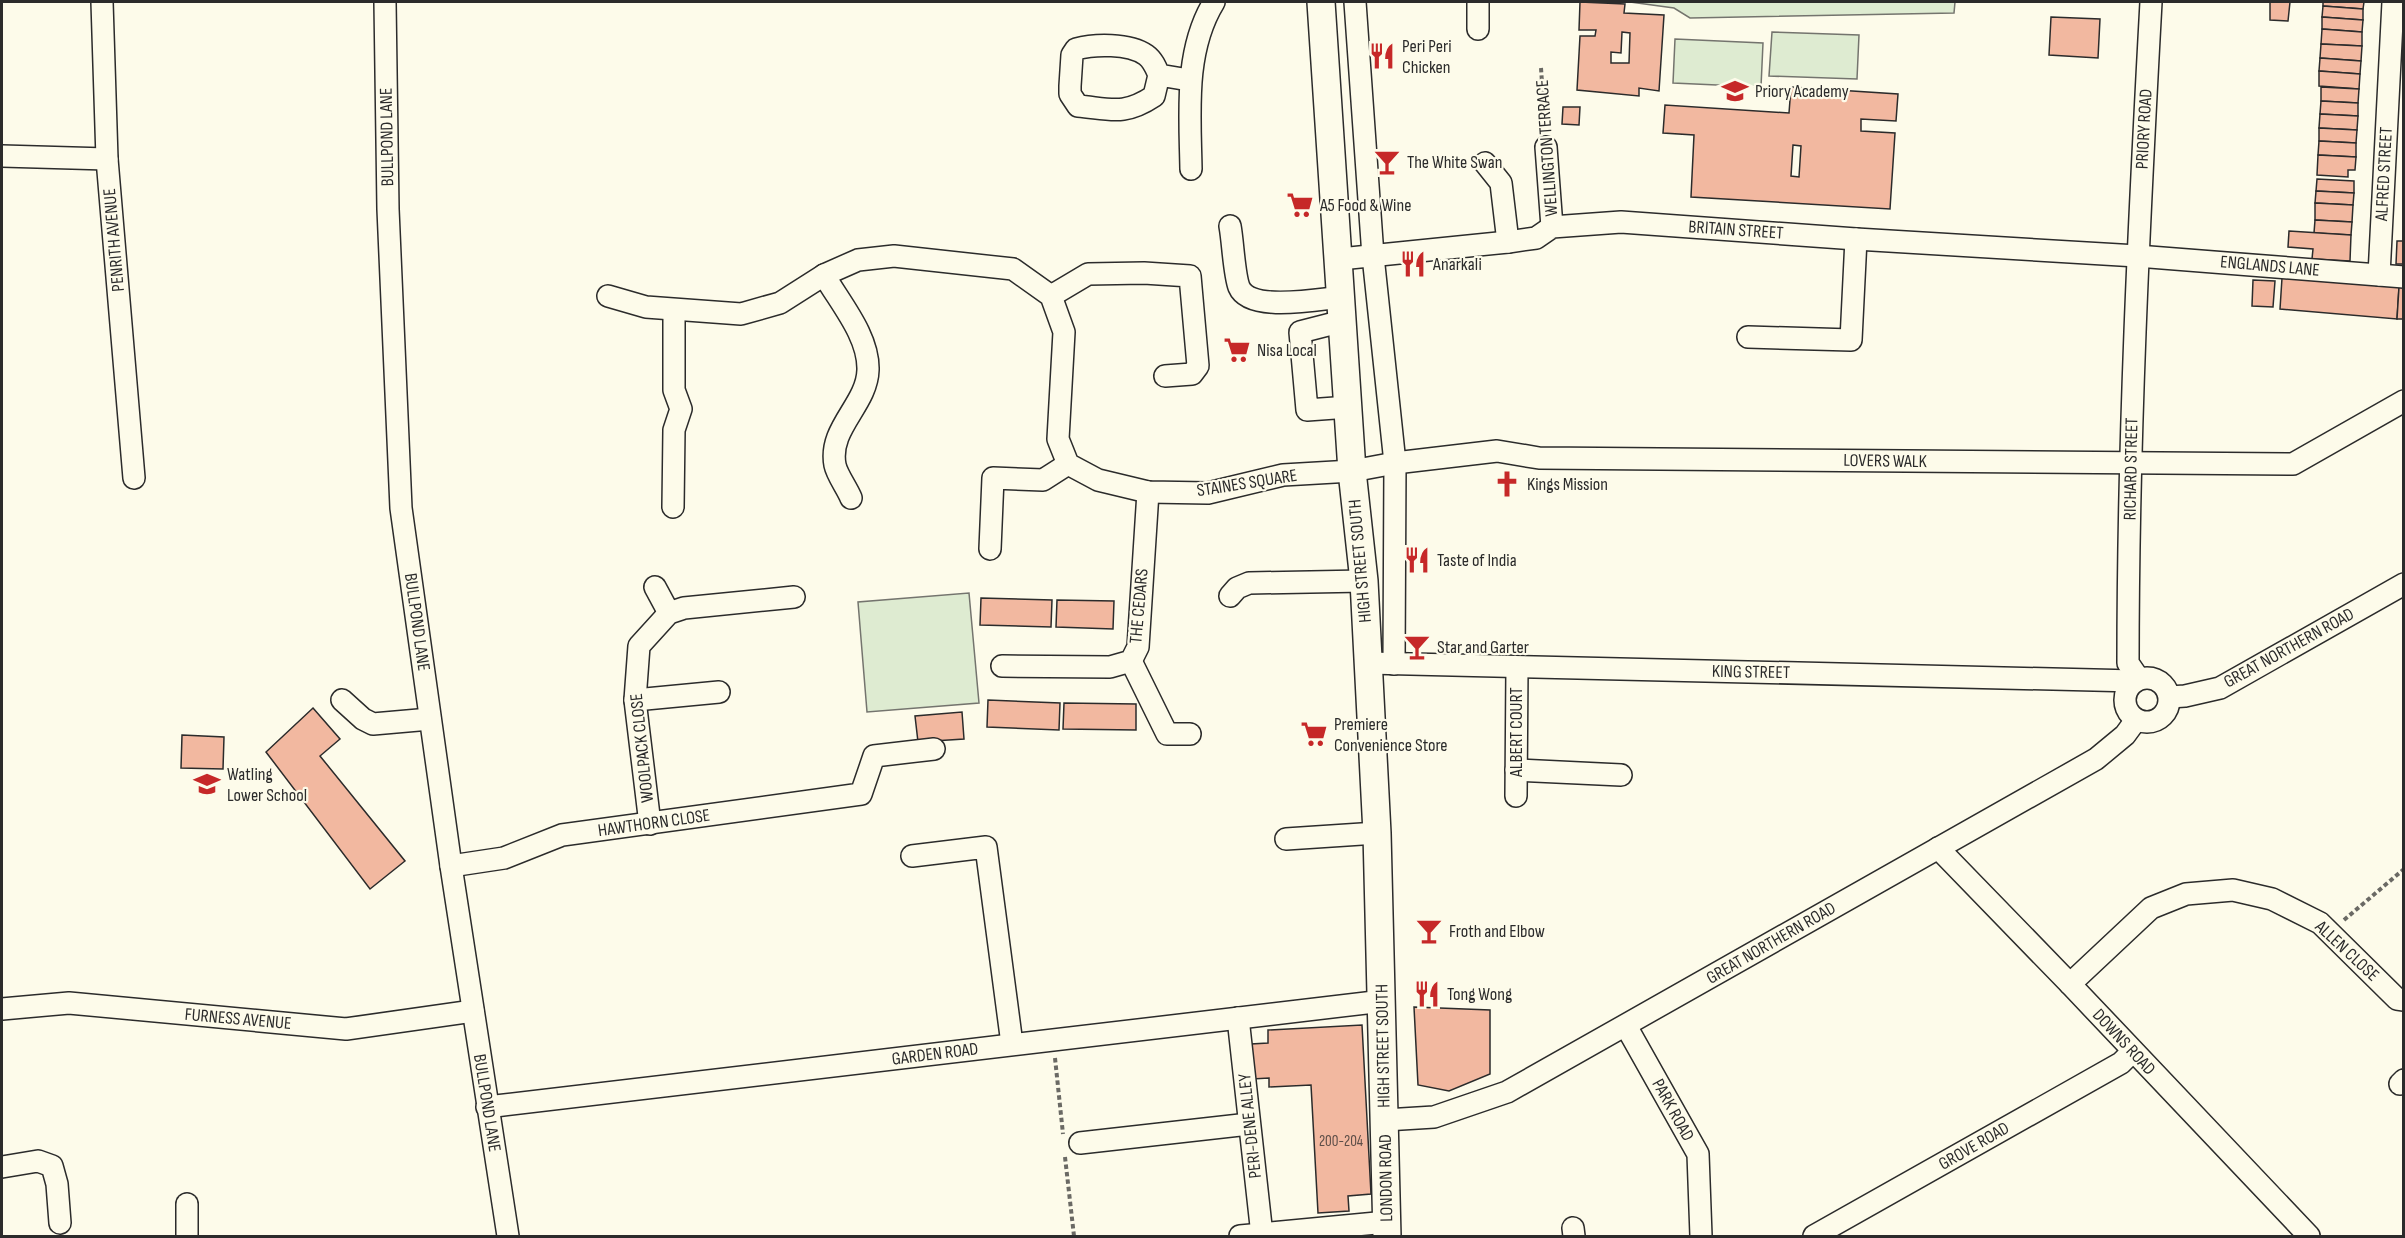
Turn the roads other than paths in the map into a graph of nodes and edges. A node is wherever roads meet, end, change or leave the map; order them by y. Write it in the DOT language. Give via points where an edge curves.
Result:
graph roads {
  1 [pos="102,2"];
  2 [pos="386,2"];
  3 [pos="1214,2"];
  4 [pos="1321,2"];
  5 [pos="1355,2"];
  6 [pos="1478,2"];
  7 [pos="2151,2"];
  8 [pos="2393,2"];
  9 [pos="1478,29"];
  10 [pos="1159,75"];
  11 [pos="1189,80"];
  12 [pos="1546,147"];
  13 [pos="2,156"];
  14 [pos="107,159"];
  15 [pos="1485,163"];
  16 [pos="1191,169"];
  17 [pos="1230,226"];
  18 [pos="1552,227"];
  19 [pos="1856,239"];
  20 [pos="1508,242"];
  21 [pos="1372,256"];
  22 [pos="2137,256"];
  23 [pos="1340,259"];
  24 [pos="824,275"];
  25 [pos="2379,275"];
  26 [pos="2403,278"];
  27 [pos="608,296"];
  28 [pos="1051,296"];
  29 [pos="1343,309"];
  30 [pos="674,310"];
  31 [pos="1748,337"];
  32 [pos="1165,376"];
  33 [pos="2403,401"];
  34 [pos="1349,407"];
  35 [pos="1395,463"];
  36 [pos="2130,464"];
  37 [pos="1068,465"];
  38 [pos="1352,471"];
  39 [pos="134,478"];
  40 [pos="1148,492"];
  41 [pos="852,498"];
  42 [pos="673,507"];
  43 [pos="990,549"];
  44 [pos="1364,581"];
  45 [pos="2403,584"];
  46 [pos="655,587"];
  47 [pos="1230,596"];
  48 [pos="794,597"];
  49 [pos="669,613"];
  50 [pos="1131,661"];
  51 [pos="1381,664"];
  52 [pos="1002,666"];
  53 [pos="1516,668"];
  54 [pos="2137,680"];
  55 [pos="719,692"];
  56 [pos="2170,698"];
  57 [pos="342,700"];
  58 [pos="634,700"];
  59 [pos="430,719"];
  60 [pos="2136,720"];
  61 [pos="1190,734"];
  62 [pos="934,749"];
  63 [pos="1516,770"];
  64 [pos="1621,775"];
  65 [pos="1516,796"];
  66 [pos="650,824"];
  67 [pos="1377,833"];
  68 [pos="1286,840"];
  69 [pos="1938,848"];
  70 [pos="912,856"];
  71 [pos="451,866"];
  72 [pos="2070,984"];
  73 [pos="2403,1000"];
  74 [pos="1383,1001"];
  75 [pos="2,1009"];
  76 [pos="473,1011"];
  77 [pos="1238,1018"];
  78 [pos="1626,1026"];
  79 [pos="1012,1044"];
  80 [pos="2132,1052"];
  81 [pos="487,1107"];
  82 [pos="1385,1120"];
  83 [pos="1249,1124"];
  84 [pos="1080,1143"];
  85 [pos="3,1163"];
  86 [pos="187,1204"];
  87 [pos="60,1223"];
  88 [pos="1387,1229"];
  89 [pos="1262,1235"];
  90 [pos="187,1236"];
  91 [pos="508,1236"];
  92 [pos="1240,1236"];
  93 [pos="1701,1236"];
  94 [pos="1814,1236"];
  95 [pos="2308,1236"];
  1 -- 14 [label="street, PENRITH AVENUE"];
  2 -- 59 [label="street, BULLPOND LANE" via="388,209 401,508"];
  3 -- 11 [label="street" via="1199,37"];
  4 -- 23 [label="main road, HIGH STREET SOUTH"];
  5 -- 21 [label="street"];
  6 -- 9 [label="street"];
  7 -- 22 [label="street, PRIORY ROAD"];
  8 -- 25 [label="street, ALFRED STREET"];
  10 -- 11 [label="street"];
  11 -- 16 [label="street"];
  12 -- 18 [label="street, WELLINGTON TERRACE"];
  13 -- 14 [label="street"];
  14 -- 39 [label="street, PENRITH AVENUE"];
  15 -- 20 [label="street" via="1501,183"];
  17 -- 29 [label="street" via="1239,286 1251,299"];
  18 -- 19 [label="street, BRITAIN STREET" via="1621,222"];
  18 -- 20 [label="street, BRITAIN STREET" via="1536,238"];
  19 -- 22 [label="street, BRITAIN STREET"];
  19 -- 31 [label="street" via="1851,340"];
  20 -- 21 [label="street, BRITAIN STREET"];
  21 -- 23 [label="street, BRITAIN STREET"];
  21 -- 35 [label="street"];
  22 -- 25 [label="street, ENGLANDS LANE"];
  22 -- 36 [label="street, RICHARD STREET"];
  23 -- 29 [label="main road, HIGH STREET SOUTH"];
  24 -- 28 [label="street" via="858,260 894,256 1013,269"];
  24 -- 30 [label="street" via="780,303 741,314"];
  24 -- 41 [label="street" via="862,340 868,371 859,401 837,437 835,465"];
  25 -- 26 [label="street, ENGLANDS LANE"];
  27 -- 30 [label="street"];
  28 -- 32 [label="street" via="1088,274 1190,276 1198,366 1192,374"];
  28 -- 37 [label="street" via="1064,332 1058,439"];
  29 -- 34 [label="main road, HIGH STREET SOUTH"];
  29 -- 34 [label="street" via="1300,332 1307,410"];
  30 -- 42 [label="street" via="674,390 681,409 674,430"];
  33 -- 36 [label="street, LOVERS WALK" via="2293,464"];
  34 -- 38 [label="main road, HIGH STREET SOUTH"];
  35 -- 36 [label="street, LOVERS WALK" via="1497,452 1539,458"];
  35 -- 38 [label="street, LOVERS WALK"];
  35 -- 51 [label="street"];
  36 -- 54 [label="street, RICHARD STREET" via="2128,663"];
  37 -- 40 [label="street, STAINES SQUARE" via="1098,480"];
  37 -- 43 [label="street" via="1043,480 993,478"];
  38 -- 40 [label="street, STAINES SQUARE" via="1283,475 1208,493"];
  38 -- 44 [label="main road, HIGH STREET SOUTH"];
  40 -- 50 [label="street, THE CEDARS" via="1138,647"];
  44 -- 47 [label="street" via="1249,583"];
  44 -- 51 [label="main road, HIGH STREET SOUTH"];
  45 -- 56 [label="street, GREAT NORTHERN ROAD" via="2220,688"];
  46 -- 49 [label="street"];
  48 -- 49 [label="street" via="684,608"];
  49 -- 58 [label="street, WOOLPACK CLOSE" via="639,646"];
  50 -- 52 [label="street, THE CEDARS" via="1110,668"];
  50 -- 61 [label="street" via="1167,734"];
  51 -- 53 [label="street, KING STREET"];
  51 -- 67 [label="main road, HIGH STREET SOUTH"];
  53 -- 54 [label="street, KING STREET"];
  53 -- 63 [label="street, ALBERT COURT"];
  54 -- 56 [label="street" via="2160,681"];
  54 -- 60 [label="street" via="2124,700"];
  55 -- 58 [label="street"];
  56 -- 60 [label="street" via="2161,718 2149,723"];
  57 -- 59 [label="street" via="373,724"];
  58 -- 66 [label="street, WOOLPACK CLOSE"];
  59 -- 71 [label="street, BULLPOND LANE"];
  60 -- 69 [label="street, GREAT NORTHERN ROAD" via="2125,735 2096,759"];
  62 -- 66 [label="street, HAWTHORN CLOSE" via="874,756 861,794"];
  63 -- 64 [label="street"];
  63 -- 65 [label="street, ALBERT COURT"];
  66 -- 71 [label="street, HAWTHORN CLOSE" via="562,835 504,858"];
  67 -- 68 [label="street"];
  67 -- 74 [label="main road, HIGH STREET SOUTH"];
  69 -- 72 [label="street, DOWNS ROAD"];
  69 -- 78 [label="street, GREAT NORTHERN ROAD"];
  70 -- 79 [label="street" via="986,847"];
  71 -- 76 [label="street, BULLPOND LANE"];
  72 -- 73 [label="street, ALLEN CLOSE" via="2151,908 2186,894 2232,890 2272,899 2320,923 2397,999"];
  72 -- 80 [label="street, DOWNS ROAD"];
  74 -- 77 [label="street, GARDEN ROAD"];
  74 -- 82 [label="main road, HIGH STREET SOUTH"];
  75 -- 76 [label="street, FURNESS AVENUE" via="69,1003 346,1029"];
  76 -- 81 [label="street, BULLPOND LANE"];
  77 -- 79 [label="street, GARDEN ROAD"];
  77 -- 83 [label="street, PERI-DENE ALLEY"];
  78 -- 82 [label="street, GREAT NORTHERN ROAD" via="1507,1092 1434,1117"];
  78 -- 93 [label="street, PARK ROAD" via="1698,1154"];
  79 -- 81 [label="street, GARDEN ROAD"];
  80 -- 94 [label="street, GROVE ROAD" via="2121,1063"];
  80 -- 95 [label="street, DOWNS ROAD"];
  81 -- 91 [label="street, BULLPOND LANE"];
  82 -- 88 [label="main road, LONDON ROAD"];
  83 -- 84 [label="street"];
  83 -- 89 [label="street, PERI-DENE ALLEY"];
  85 -- 87 [label="street" via="38,1161 52,1166"];
  86 -- 90 [label="street"];
  88 -- 89 [label="street"];
  89 -- 92 [label="street"];
}
